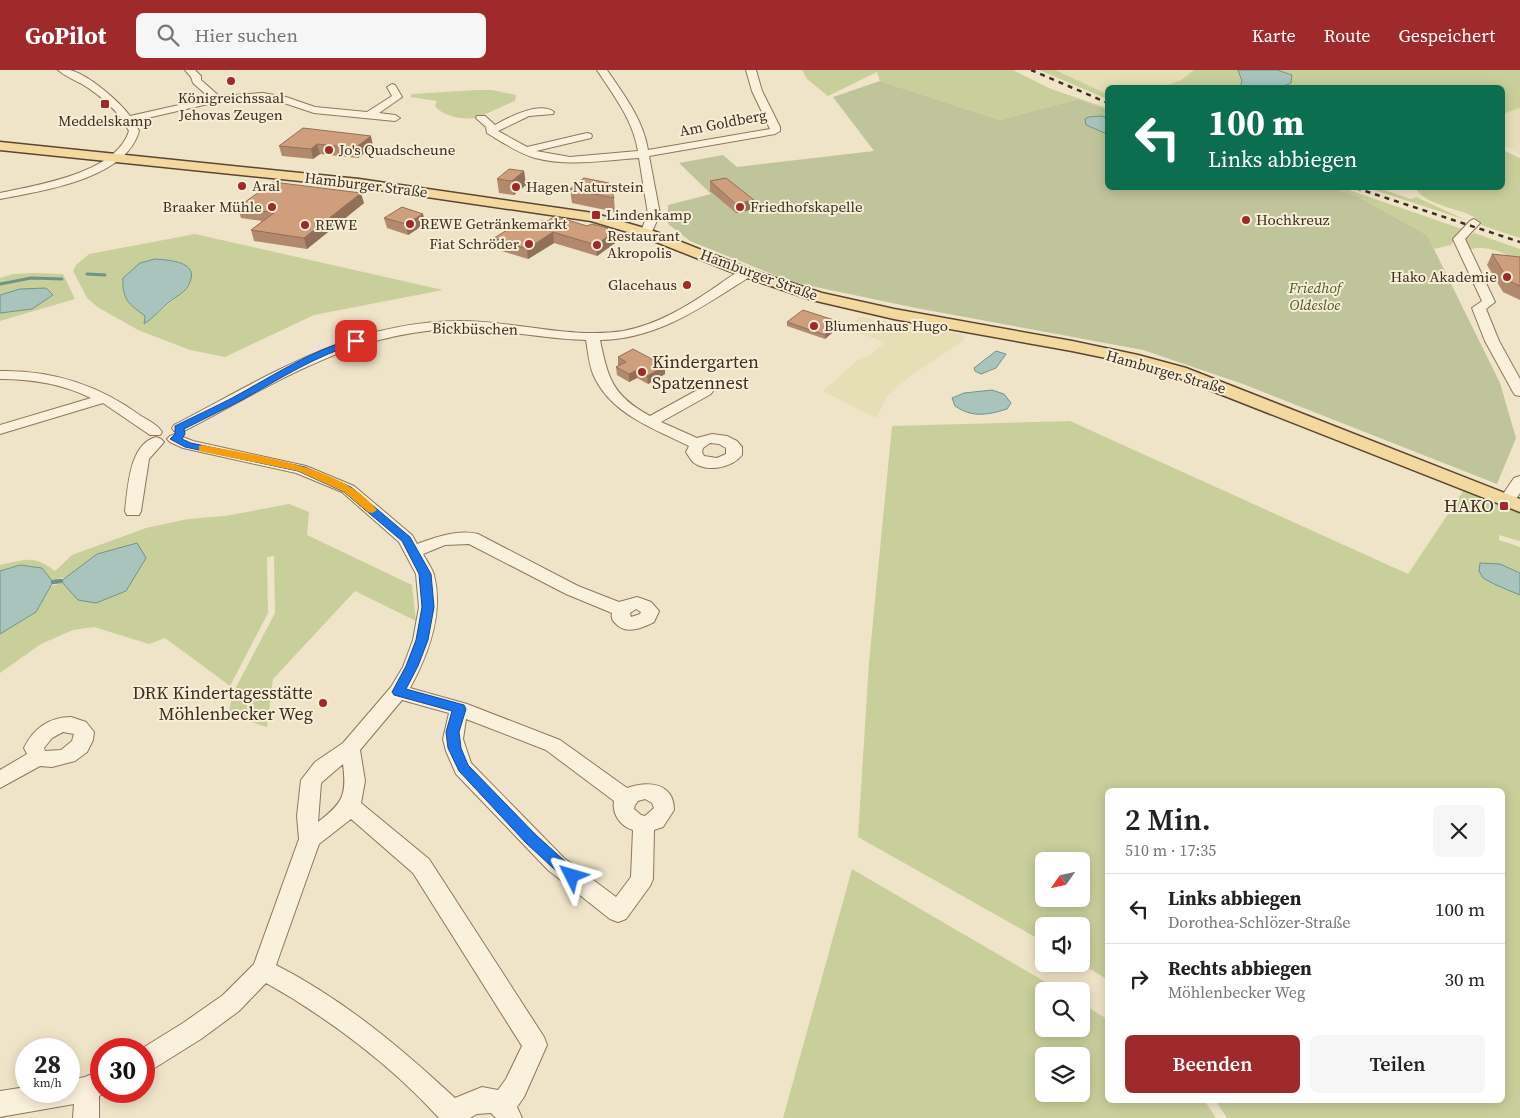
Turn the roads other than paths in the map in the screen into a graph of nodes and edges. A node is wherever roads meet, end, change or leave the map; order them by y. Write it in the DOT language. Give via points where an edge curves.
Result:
graph roads {
  1 [pos="63,70"];
  2 [pos="190,70"];
  3 [pos="602,70"];
  4 [pos="751,70"];
  5 [pos="392,87"];
  6 [pos="217,99"];
  7 [pos="549,112"];
  8 [pos="370,115"];
  9 [pos="395,118"];
  10 [pos="481,118"];
  11 [pos="129,119"];
  12 [pos="491,131"];
  13 [pos="587,136"];
  14 [pos="0,146"];
  15 [pos="525,150"];
  16 [pos="644,154"];
  17 [pos="116,158"];
  18 [pos="0,196"];
  19 [pos="1474,223"];
  20 [pos="646,233"];
  21 [pos="747,273"];
  22 [pos="592,337"];
  23 [pos="0,375"];
  24 [pos="706,391"];
  25 [pos="1520,392"];
  26 [pos="105,398"];
  27 [pos="651,421"];
  28 [pos="0,430"];
  29 [pos="177,434"];
  30 [pos="156,437"];
  31 [pos="698,444"];
  32 [pos="1520,481"];
  33 [pos="1514,503"];
  34 [pos="133,511"];
  35 [pos="414,551"];
  36 [pos="621,610"];
  37 [pos="398,692"];
  38 [pos="460,709"];
  39 [pos="350,748"];
  40 [pos="38,757"];
  41 [pos="0,780"];
  42 [pos="627,799"];
  43 [pos="350,806"];
  44 [pos="644,824"];
  45 [pos="310,839"];
  46 [pos="263,970"];
  47 [pos="155,1054"];
  48 [pos="90,1086"];
  49 [pos="90,1102"];
  50 [pos="0,1104"];
  51 [pos="505,1112"];
  52 [pos="453,1116"];
  53 [pos="86,1118"];
  1 -- 11 [label="street" via="97,90"];
  2 -- 6 [label="street" via="196,81"];
  3 -- 16 [label="street" via="630,112"];
  4 -- 16 [label="street, Am Goldberg" via="775,131"];
  5 -- 8 [label="street" via="397,96"];
  6 -- 8 [label="street" via="274,96 314,110"];
  6 -- 11 [label="street"];
  7 -- 12 [label="street" via="537,110"];
  8 -- 9 [label="street"];
  10 -- 12 [label="street" via="491,126"];
  11 -- 17 [label="street" via="134,131 128,146"];
  12 -- 15 [label="street"];
  13 -- 15 [label="street"];
  14 -- 17 [label="main road, Hamburger Straße"];
  15 -- 16 [label="street" via="552,159 570,160"];
  16 -- 20 [label="street" via="654,214"];
  17 -- 18 [label="street" via="77,177"];
  17 -- 20 [label="main road, Hamburger Straße" via="359,183 568,213"];
  19 -- 25 [label="street" via="1459,239 1489,302 1479,308 1492,341"];
  20 -- 21 [label="main road, Hamburger Straße"];
  21 -- 22 [label="street, Bickbüschen" via="669,322 640,332"];
  21 -- 33 [label="main road, Hamburger Straße" via="818,297 1072,346 1180,372"];
  22 -- 27 [label="street" via="600,373 610,394 630,412"];
  22 -- 29 [label="street, Bickbüschen" via="483,326 440,325 402,330 317,355"];
  23 -- 26 [label="street" via="46,379 77,386"];
  24 -- 27 [label="street"];
  26 -- 28 [label="street"];
  26 -- 30 [label="street"];
  27 -- 31 [label="street"];
  29 -- 30 [label="street, Bickbüschen" via="167,427"];
  29 -- 35 [label="street" via="188,445 301,469 348,489 406,539"];
  30 -- 34 [label="street" via="141,458"];
  32 -- 33 [label="street, Hamburger Straße"];
  35 -- 36 [label="street" via="443,540 472,538 572,590"];
  35 -- 37 [label="street" via="425,574 428,607 422,640"];
  37 -- 38 [label="street"];
  37 -- 39 [label="street"];
  38 -- 42 [label="street" via="553,745"];
  38 -- 44 [label="street" via="452,732 454,748 463,768 556,864 618,912 642,879"];
  39 -- 43 [label="street" via="355,792"];
  39 -- 45 [label="street" via="311,780 307,816"];
  40 -- 41 [label="street"];
  42 -- 44 [label="street" via="623,809 627,818"];
  42 -- 44 [label="street" via="646,791 662,799 664,810 661,816"];
  43 -- 45 [label="street" via="335,822"];
  43 -- 51 [label="street" via="421,866 535,1045"];
  45 -- 46 [label="street"];
  46 -- 47 [label="street" via="231,1003"];
  46 -- 52 [label="street" via="337,1014 392,1057"];
  48 -- 50 [label="street"];
  49 -- 53 [label="street"];
  51 -- 52 [label="street" via="494,1101 484,1099 465,1105"];
}
